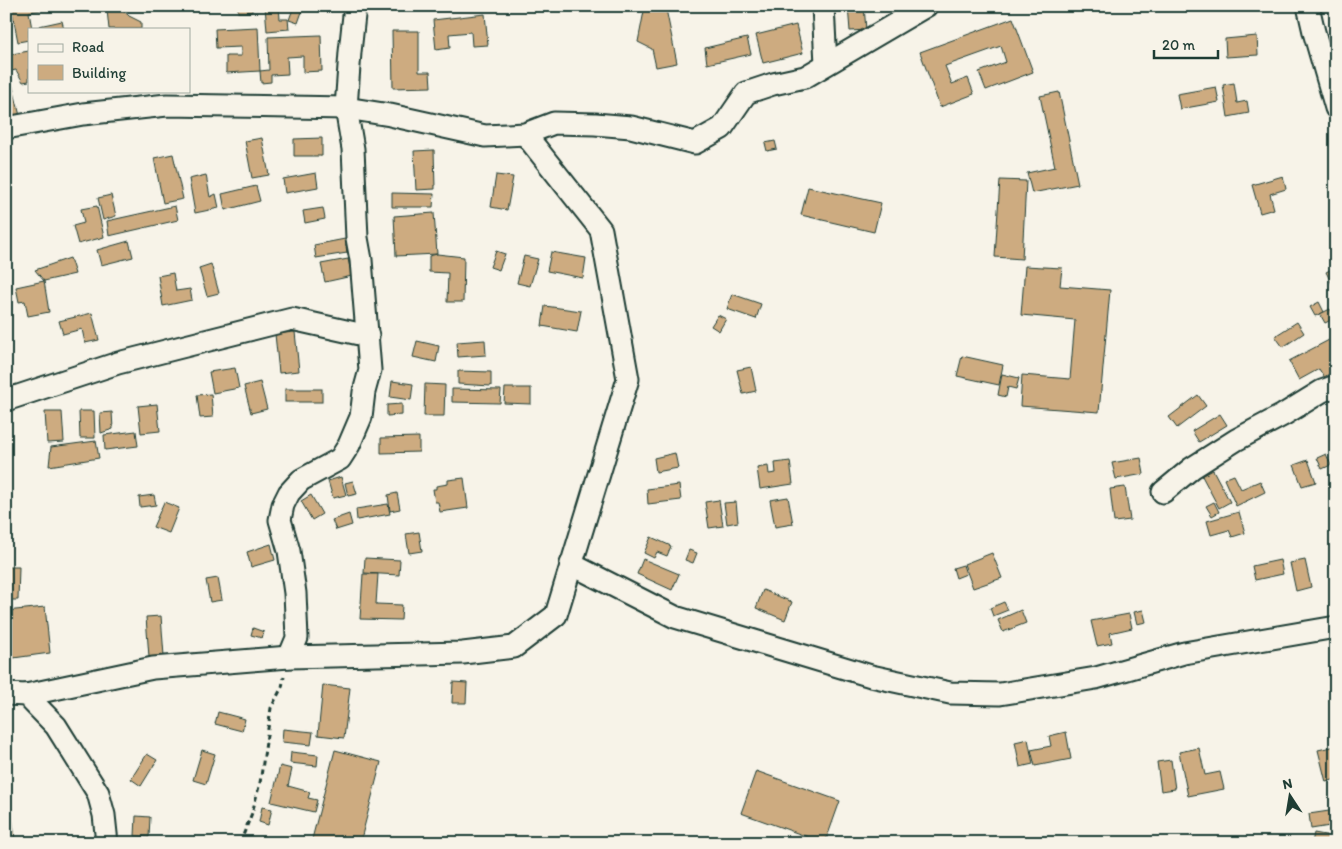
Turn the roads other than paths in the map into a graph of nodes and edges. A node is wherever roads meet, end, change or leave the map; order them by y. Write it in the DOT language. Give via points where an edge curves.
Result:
graph roads {
  1 [pos="355,6"];
  2 [pos="823,6"];
  3 [pos="926,6"];
  4 [pos="1308,6"];
  5 [pos="826,64"];
  6 [pos="346,108"];
  7 [pos="1336,108"];
  8 [pos="6,128"];
  9 [pos="525,134"];
  10 [pos="368,336"];
  11 [pos="1336,386"];
  12 [pos="6,400"];
  13 [pos="1163,492"];
  14 [pos="571,564"];
  15 [pos="1336,627"];
  16 [pos="289,657"];
  17 [pos="16,695"];
  18 [pos="106,843"];
  1 -- 6 [label="street"];
  2 -- 5 [label="street"];
  3 -- 5 [label="street"];
  4 -- 7 [label="street"];
  5 -- 9 [label="street" via="805,77 746,93 722,128 695,143 631,127 595,124 554,123"];
  6 -- 8 [label="street" via="167,105 83,114"];
  6 -- 9 [label="street" via="485,136"];
  6 -- 10 [label="street" via="353,150 357,238"];
  9 -- 14 [label="street" via="601,230 628,378"];
  10 -- 12 [label="street" via="292,319 118,364"];
  10 -- 16 [label="street" via="370,370 350,445 340,459 301,480 283,505 280,520 294,585 297,638"];
  11 -- 13 [label="street" via="1236,440 1192,468"];
  14 -- 15 [label="street" via="675,617 871,676 950,693 1000,694 1096,678 1184,653"];
  14 -- 16 [label="street" via="556,615 514,647 463,653"];
  16 -- 17 [label="street" via="153,668"];
  17 -- 18 [label="street" via="56,726 98,793"];
}
